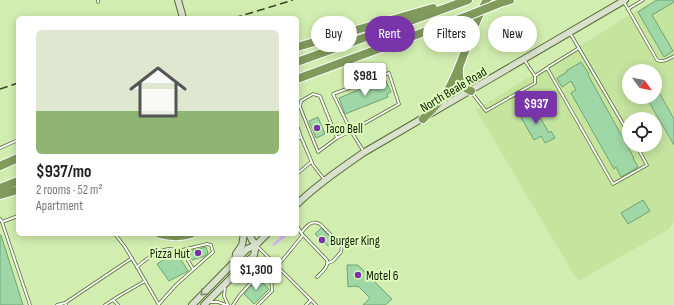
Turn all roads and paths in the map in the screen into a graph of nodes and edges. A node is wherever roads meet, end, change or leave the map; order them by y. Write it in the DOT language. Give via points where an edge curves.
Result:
graph roads {
  1 [pos="178,0"];
  2 [pos="468,0"];
  3 [pos="487,0"];
  4 [pos="510,0"];
  5 [pos="624,0"];
  6 [pos="644,0"];
  7 [pos="459,3"];
  8 [pos="628,9"];
  9 [pos="182,16"];
  10 [pos="570,32"];
  11 [pos="299,46"];
  12 [pos="579,48"];
  13 [pos="674,56"];
  14 [pos="524,58"];
  15 [pos="299,61"];
  16 [pos="460,67"];
  17 [pos="547,68"];
  18 [pos="535,76"];
  19 [pos="299,78"];
  20 [pos="471,91"];
  21 [pos="423,119"];
  22 [pos="622,122"];
  23 [pos="299,131"];
  24 [pos="351,131"];
  25 [pos="301,137"];
  26 [pos="337,138"];
  27 [pos="16,141"];
  28 [pos="0,148"];
  29 [pos="365,152"];
  30 [pos="640,152"];
  31 [pos="16,159"];
  32 [pos="312,162"];
  33 [pos="16,164"];
  34 [pos="0,168"];
  35 [pos="299,172"];
  36 [pos="325,180"];
  37 [pos="16,183"];
  38 [pos="0,188"];
  39 [pos="16,191"];
  40 [pos="0,195"];
  41 [pos="299,202"];
  42 [pos="16,217"];
  43 [pos="0,220"];
  44 [pos="2,222"];
  45 [pos="299,230"];
  46 [pos="301,234"];
  47 [pos="116,236"];
  48 [pos="167,236"];
  49 [pos="186,236"];
  50 [pos="244,236"];
  51 [pos="250,236"];
  52 [pos="265,236"];
  53 [pos="256,245"];
  54 [pos="182,250"];
  55 [pos="132,258"];
  56 [pos="234,262"];
  57 [pos="328,263"];
  58 [pos="277,266"];
  59 [pos="137,267"];
  60 [pos="194,269"];
  61 [pos="271,274"];
  62 [pos="317,277"];
  63 [pos="145,281"];
  64 [pos="225,284"];
  65 [pos="113,300"];
  66 [pos="311,300"];
  67 [pos="66,304"];
  68 [pos="206,304"];
  69 [pos="30,305"];
  70 [pos="57,305"];
  71 [pos="106,305"];
  72 [pos="118,305"];
  73 [pos="159,305"];
  74 [pos="192,305"];
  75 [pos="227,305"];
  76 [pos="233,305"];
  77 [pos="258,305"];
  78 [pos="306,305"];
  79 [pos="316,305"];
  1 -- 9 [label="main road"];
  2 -- 7 [label="highway"];
  3 -- 16 [label="highway" via="475,24"];
  4 -- 19 [label="highway, bridge"];
  5 -- 8 [label="lane"];
  5 -- 10 [label="main road, North Beale Road"];
  6 -- 8 [label="lane"];
  7 -- 11 [label="highway" via="432,8"];
  7 -- 15 [label="highway"];
  8 -- 13 [label="lane" via="658,60 665,61"];
  10 -- 12 [label="lane"];
  10 -- 14 [label="main road, North Beale Road"];
  12 -- 17 [label="lane"];
  12 -- 22 [label="lane"];
  14 -- 18 [label="lane"];
  14 -- 20 [label="main road, North Beale Road"];
  16 -- 20 [label="highway" via="460,82"];
  16 -- 21 [label="highway" via="444,95"];
  17 -- 18 [label="lane"];
  17 -- 30 [label="lane" via="613,184 647,165"];
  18 -- 20 [label="lane" via="534,83 486,112"];
  20 -- 21 [label="main road, North Beale Road"];
  21 -- 29 [label="main road, North Beale Road"];
  23 -- 25 [label="lane"];
  24 -- 24 [label="lane" via="399,104 389,73 333,94"];
  24 -- 26 [label="lane"];
  24 -- 29 [label="lane"];
  25 -- 32 [label="lane"];
  26 -- 26 [label="lane" via="320,96 313,94 301,100 300,107 318,152"];
  27 -- 28 [label="lane"];
  29 -- 36 [label="main road, North Beale Road"];
  31 -- 34 [label="highway"];
  32 -- 35 [label="lane"];
  32 -- 36 [label="lane"];
  33 -- 34 [label="highway"];
  36 -- 41 [label="main road, North Beale Road"];
  37 -- 38 [label="highway"];
  39 -- 40 [label="highway"];
  42 -- 44 [label="lane"];
  43 -- 44 [label="lane"];
  44 -- 69 [label="lane"];
  45 -- 46 [label="lane"];
  46 -- 57 [label="lane"];
  46 -- 57 [label="lane" via="310,224 316,222 340,244 341,252"];
  46 -- 58 [label="lane"];
  47 -- 55 [label="lane"];
  48 -- 49 [label="highway"];
  50 -- 56 [label="main road"];
  51 -- 53 [label="main road"];
  52 -- 53 [label="main road"];
  53 -- 56 [label="main road" via="247,249"];
  53 -- 58 [label="lane"];
  53 -- 64 [label="main road" via="254,255"];
  54 -- 59 [label="lane" via="168,249 158,252"];
  54 -- 60 [label="lane"];
  54 -- 60 [label="lane" via="211,245 213,252"];
  55 -- 59 [label="lane"];
  55 -- 67 [label="lane"];
  56 -- 74 [label="main road, one-way"];
  57 -- 62 [label="lane"];
  58 -- 61 [label="lane"];
  58 -- 66 [label="lane"];
  59 -- 63 [label="lane"];
  60 -- 73 [label="lane"];
  61 -- 76 [label="lane" via="258,275"];
  61 -- 77 [label="lane" via="272,291"];
  63 -- 65 [label="lane"];
  63 -- 73 [label="lane"];
  64 -- 68 [label="main road"];
  64 -- 75 [label="lane" via="224,296"];
  65 -- 71 [label="lane"];
  65 -- 72 [label="lane"];
  66 -- 78 [label="lane"];
  66 -- 79 [label="lane"];
  67 -- 70 [label="lane"];
  68 -- 75 [label="lane" via="218,302"];
}
